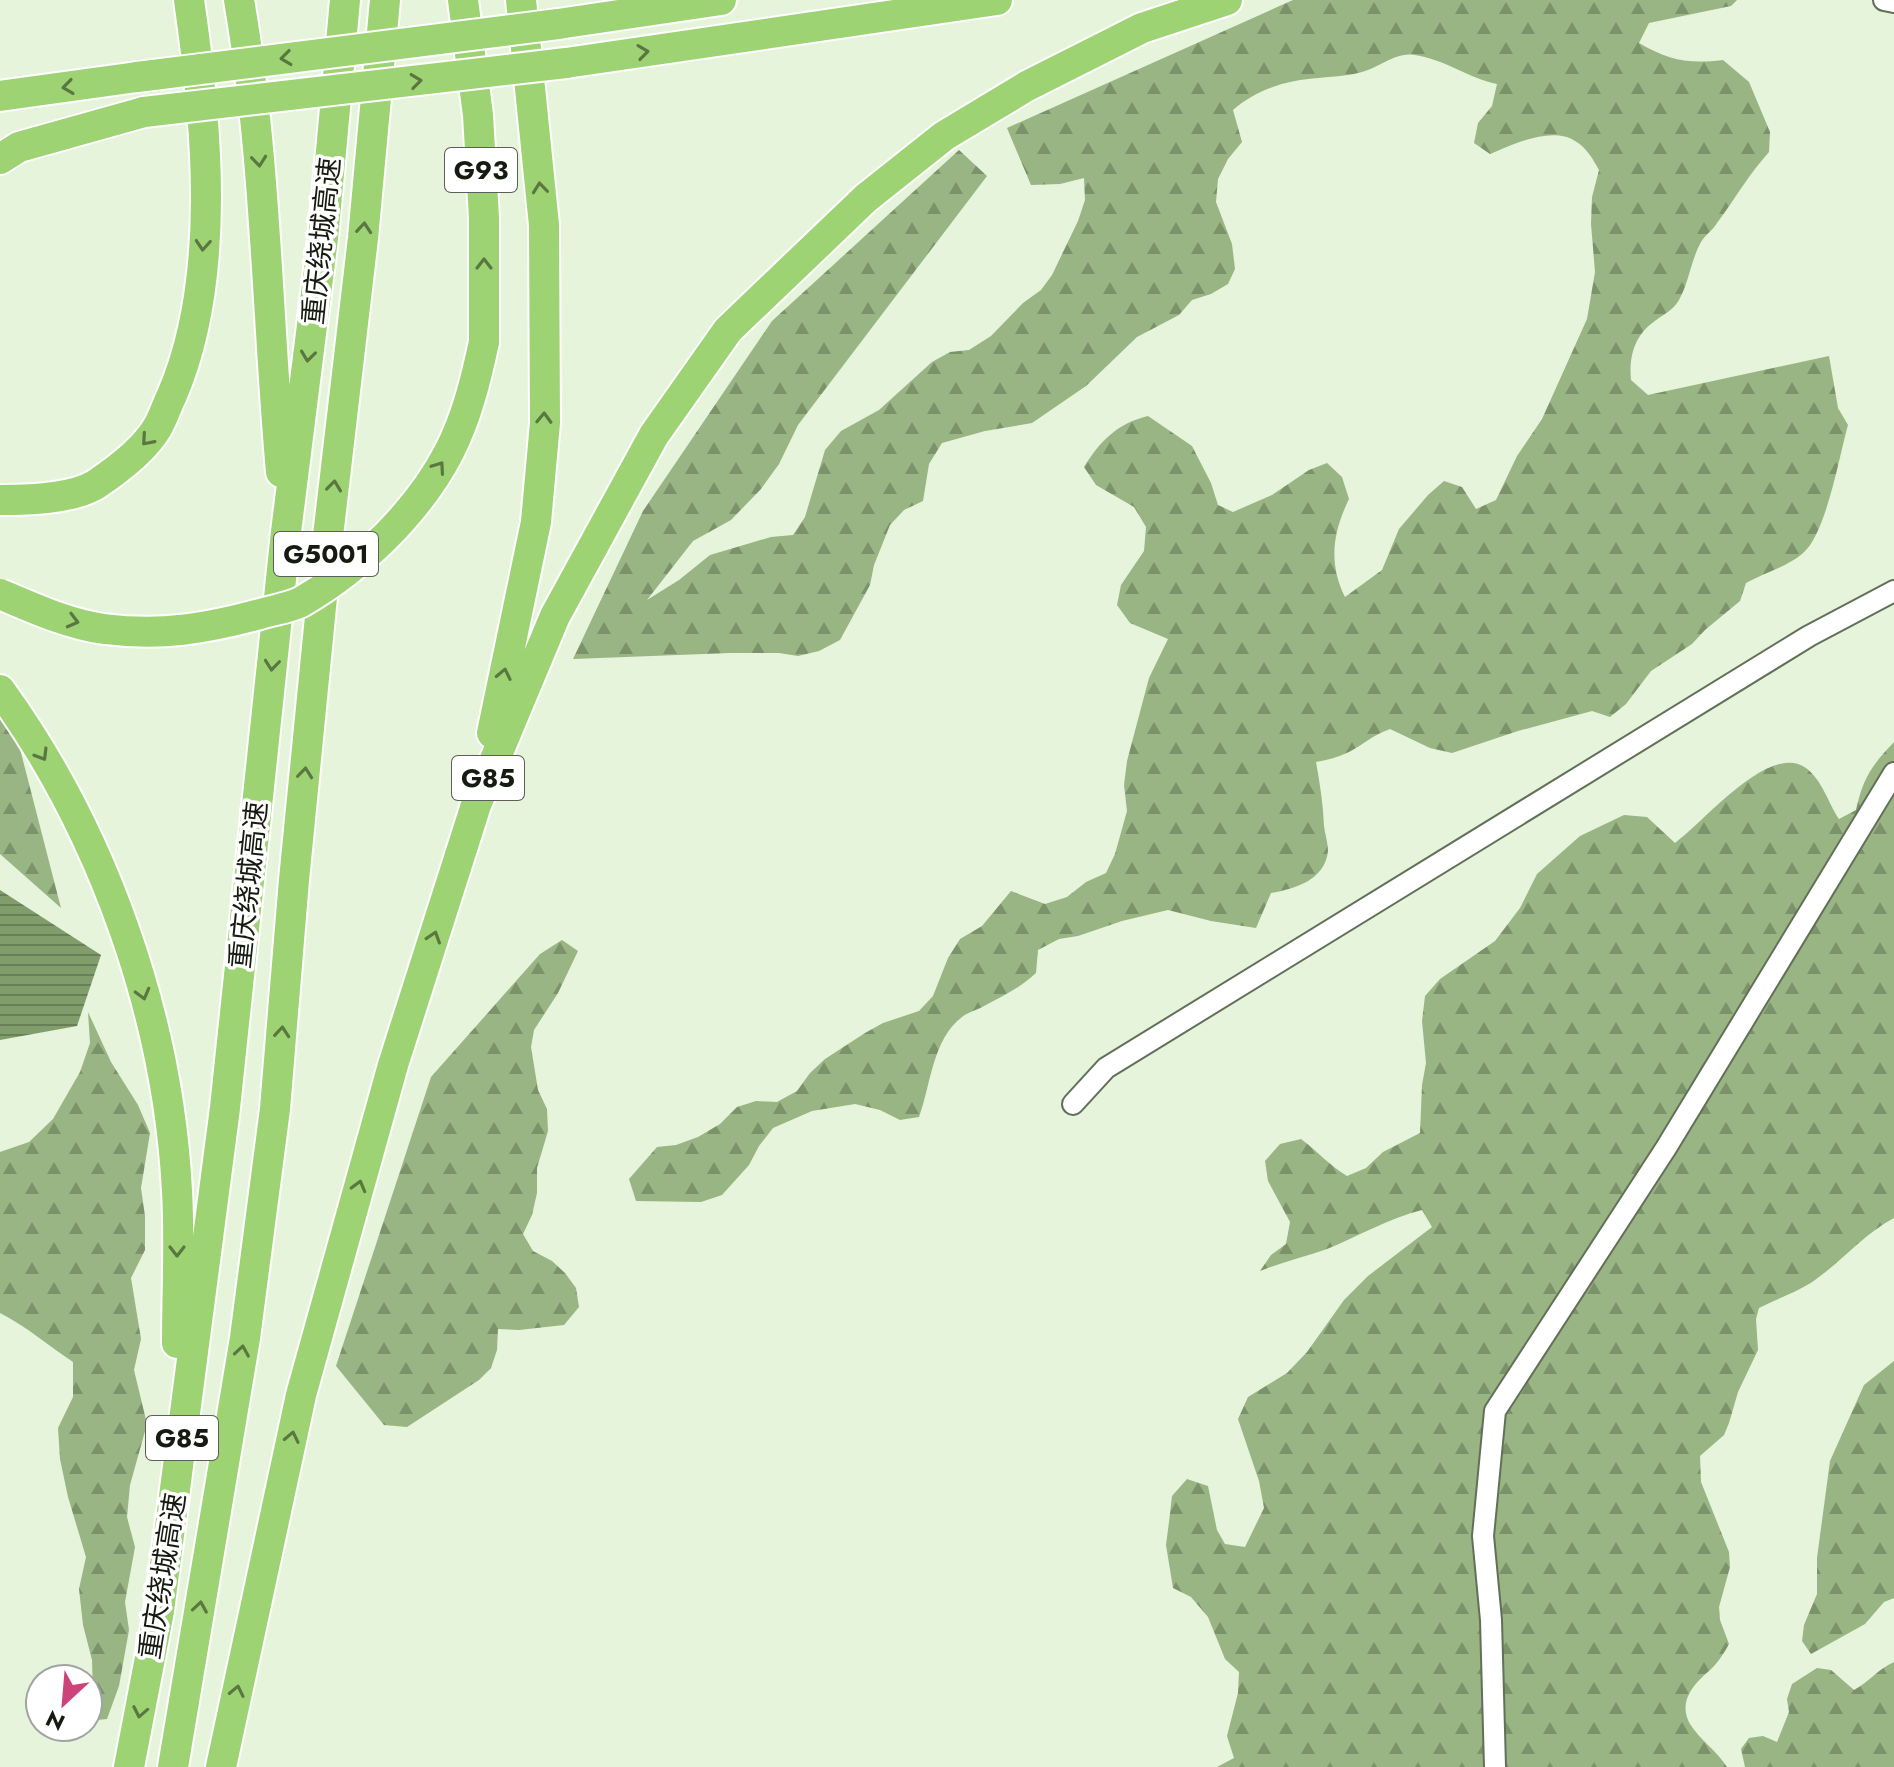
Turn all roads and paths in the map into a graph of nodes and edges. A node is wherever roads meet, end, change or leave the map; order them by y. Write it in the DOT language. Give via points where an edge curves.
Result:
graph roads {
  1 [pos="189,0"];
  2 [pos="239,0"];
  3 [pos="345,0"];
  4 [pos="385,0"];
  5 [pos="463,0"];
  6 [pos="521,0"];
  7 [pos="656,0"];
  8 [pos="721,0"];
  9 [pos="997,0"];
  10 [pos="1227,0"];
  11 [pos="1884,0"];
  12 [pos="1894,2"];
  13 [pos="597,18"];
  14 [pos="0,96"];
  15 [pos="144,112"];
  16 [pos="0,132"];
  17 [pos="0,159"];
  18 [pos="0,500"];
  19 [pos="286,532"];
  20 [pos="1894,591"];
  21 [pos="0,594"];
  22 [pos="0,690"];
  23 [pos="1894,773"];
  24 [pos="476,805"];
  25 [pos="1073,1104"];
  26 [pos="178,1475"];
  27 [pos="129,1767"];
  28 [pos="173,1767"];
  29 [pos="221,1767"];
  30 [pos="1495,1767"];
  1 -- 18 [label="highway, one-way" via="201,81 205,210 199,301 182,371 157,428 92,486 39,500"];
  2 -- 19 [label="highway, G85, one-way" via="267,232"];
  3 -- 19 [label="highway, 重庆绕城高速 / G5001, one-way" via="323,238"];
  28 -- 4 [label="highway, 重庆绕城高速 / G5001, one-way" via="245,1338 275,1109 326,552"];
  21 -- 5 [label="highway, G93, one-way, bridge" via="101,628 167,633 221,624 299,603 400,523 449,452 473,395 484,342 478,115"];
  24 -- 6 [label="highway, one-way" via="536,522 545,423 544,225"];
  7 -- 13 [label="highway"];
  8 -- 13 [label="highway"];
  15 -- 9 [label="highway, one-way, bridge" via="566,63"];
  10 -- 24 [label="highway, G85" via="1142,28 1027,86 944,136 866,198 728,330 654,435 555,616"];
  11 -- 12 [label="street"];
  13 -- 14 [label="highway, one-way, bridge"];
  15 -- 16 [label="highway"];
  15 -- 17 [label="highway" via="19,147"];
  19 -- 26 [label="highway, 重庆绕城高速 / G85, one-way" via="225,1108"];
  20 -- 25 [label="street" via="1809,636 1106,1068"];
  22 -- 26 [label="highway, one-way" via="60,786 105,881 133,954 156,1040 177,1191"];
  23 -- 30 [label="street" via="1666,1148 1495,1411 1483,1536"];
  29 -- 24 [label="highway, G85, one-way" via="301,1395 393,1065"];
  26 -- 27 [label="highway, 重庆绕城高速 / G85, one-way"];
}
